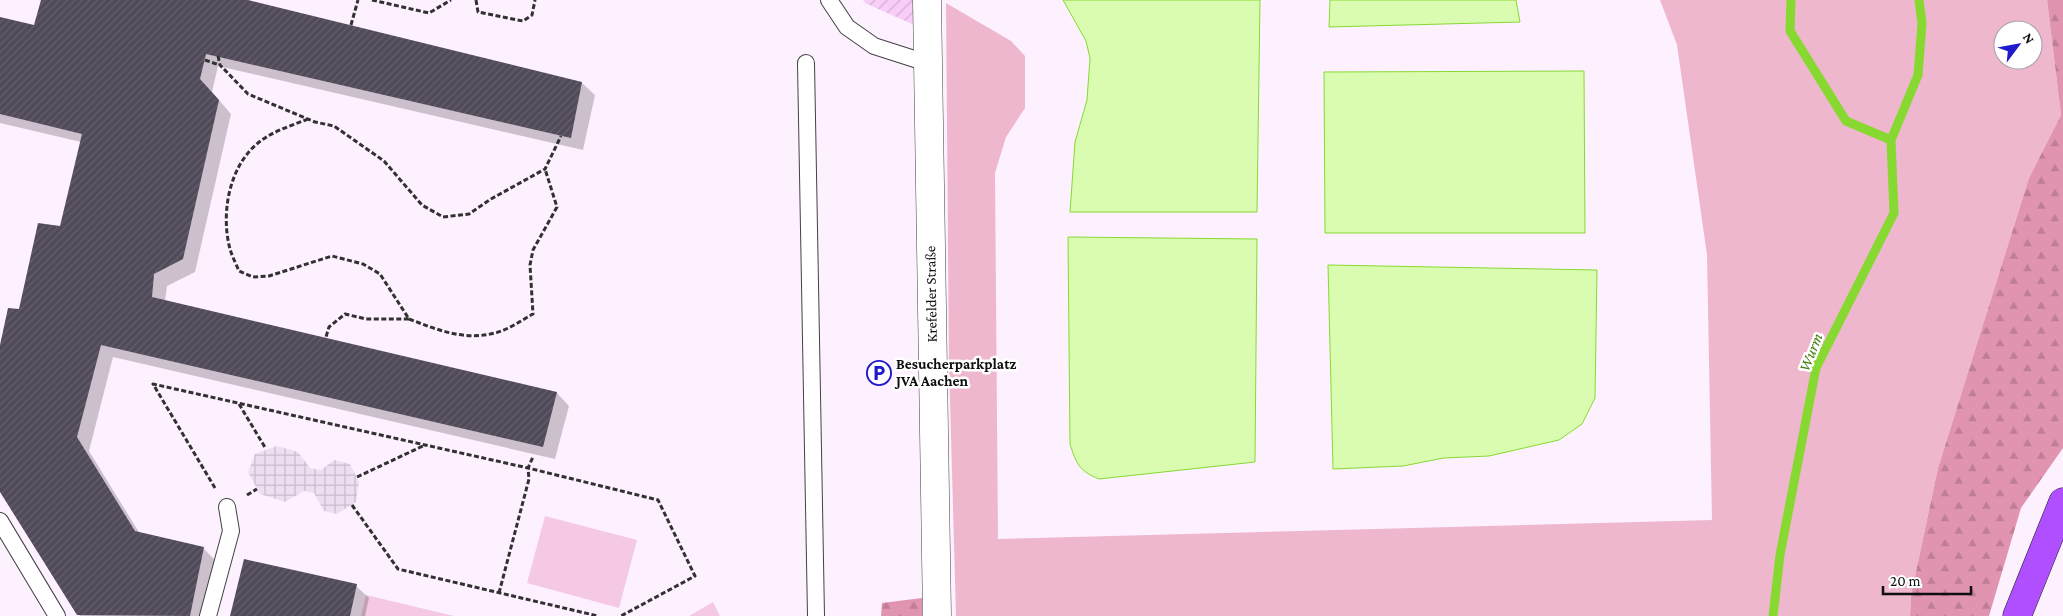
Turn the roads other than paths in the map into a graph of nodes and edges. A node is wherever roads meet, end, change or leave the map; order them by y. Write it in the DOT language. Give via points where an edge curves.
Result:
graph roads {
  1 [pos="830,0"];
  2 [pos="927,0"];
  3 [pos="806,63"];
  4 [pos="927,63"];
  5 [pos="2063,502"];
  6 [pos="227,507"];
  7 [pos="0,520"];
  8 [pos="57,616"];
  9 [pos="208,616"];
  10 [pos="816,616"];
  11 [pos="937,616"];
  12 [pos="2017,616"];
  1 -- 4 [label="lane" via="847,26 874,46"];
  2 -- 4 [label="street, Krefelder Straße"];
  3 -- 10 [label="lane"];
  4 -- 11 [label="street, Krefelder Straße"];
  5 -- 12 [label="highway"];
  6 -- 9 [label="lane" via="231,531"];
  7 -- 8 [label="lane"];
}
